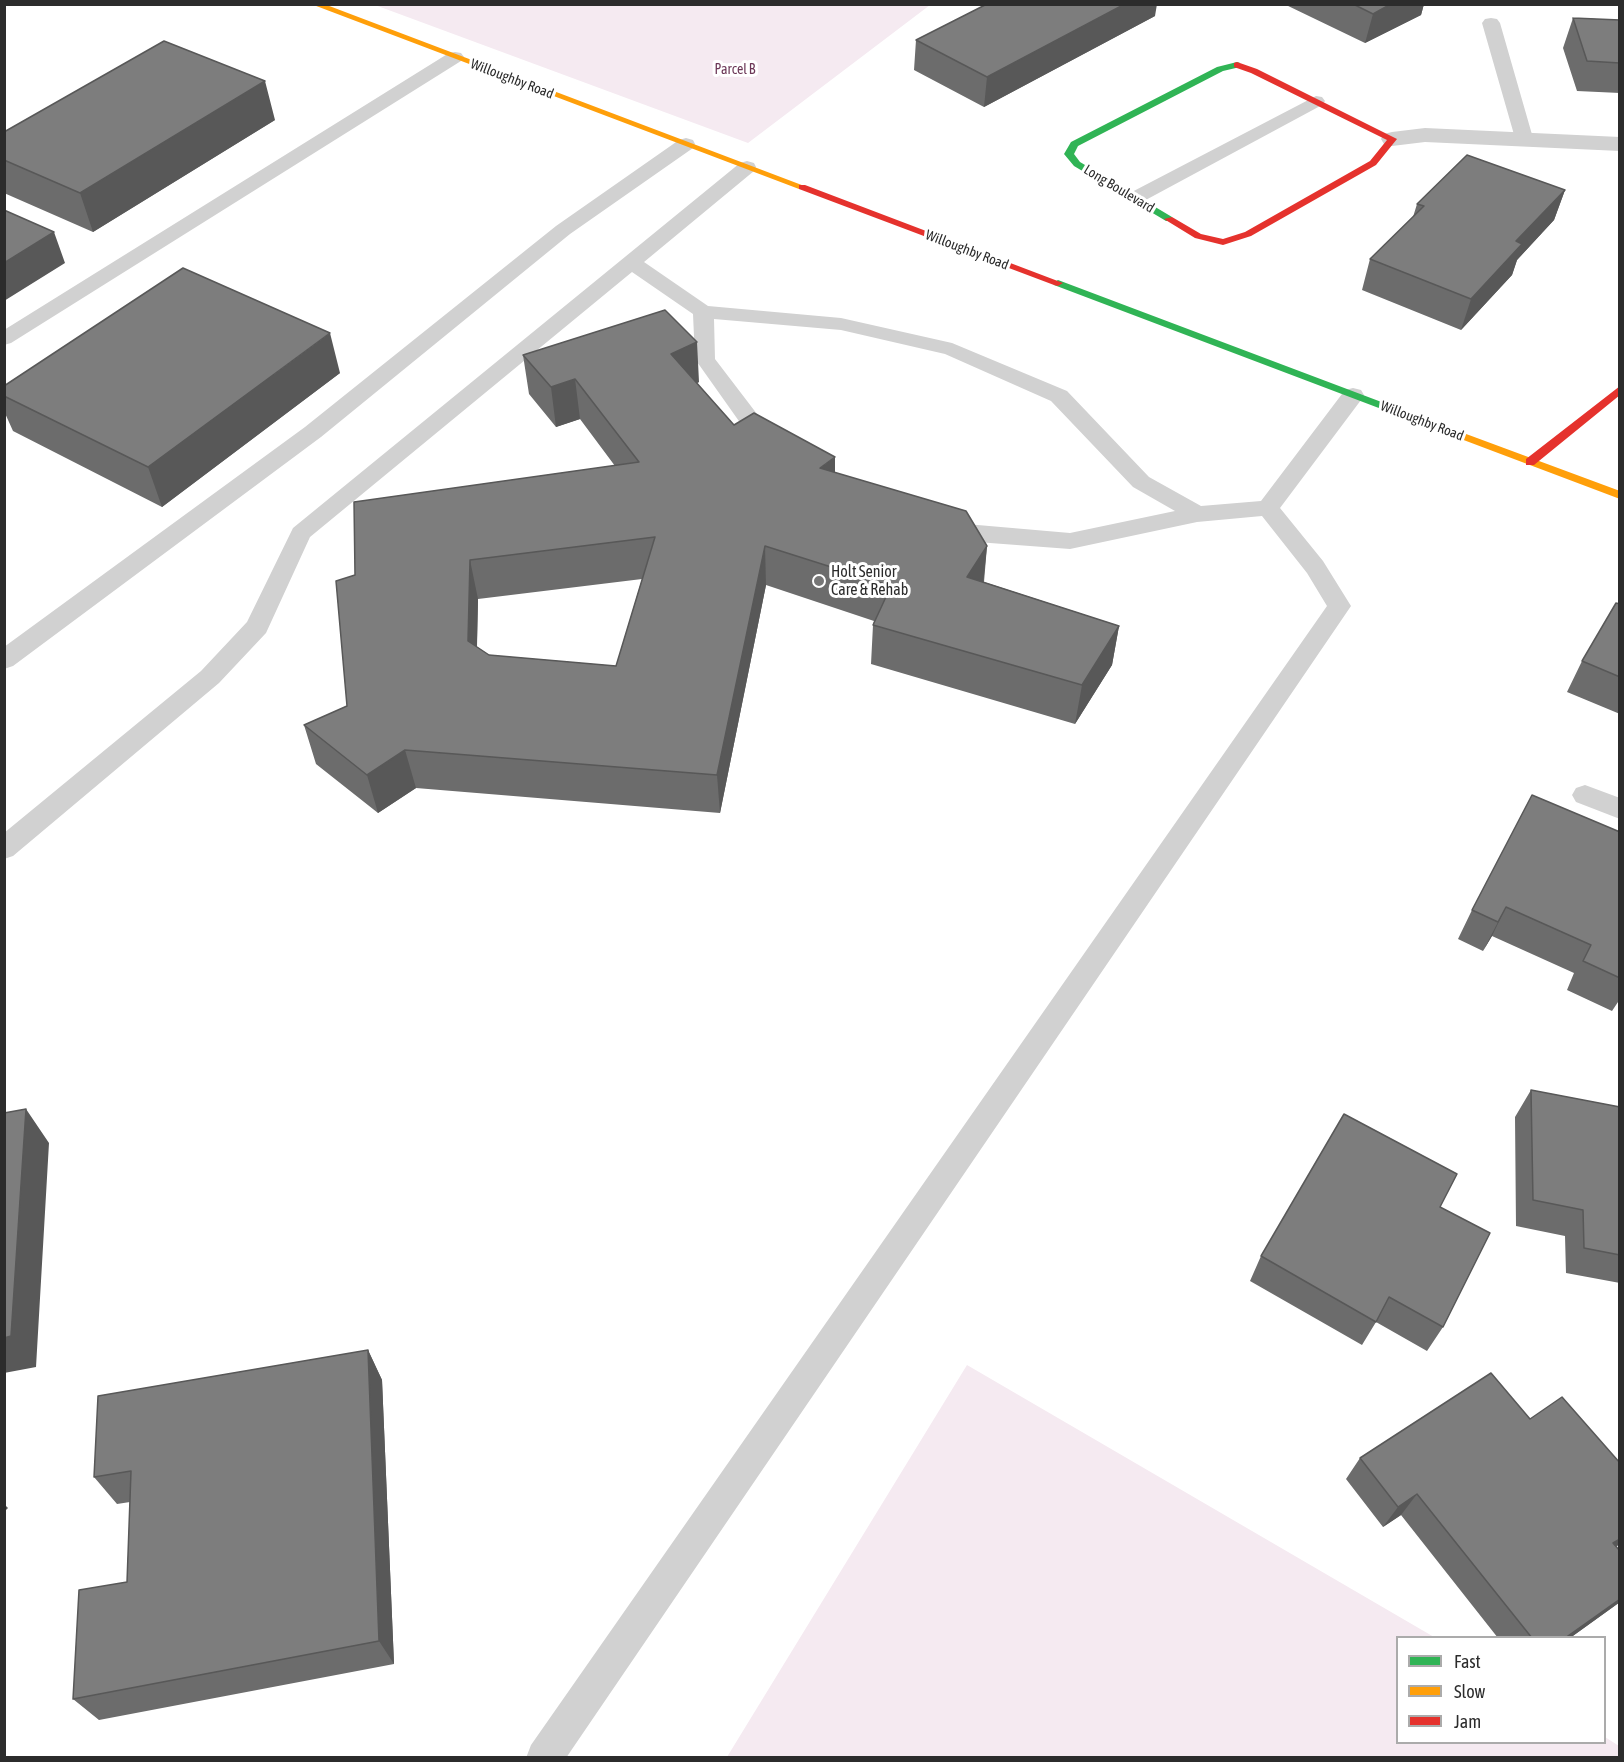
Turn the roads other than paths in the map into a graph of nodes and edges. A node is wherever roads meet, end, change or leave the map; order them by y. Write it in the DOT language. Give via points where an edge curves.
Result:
graph roads {
  1 [pos="315,4"];
  2 [pos="1491,23"];
  3 [pos="455,57"];
  4 [pos="1316,101"];
  5 [pos="1524,138"];
  6 [pos="1392,139"];
  7 [pos="686,144"];
  8 [pos="1620,144"];
  9 [pos="747,167"];
  10 [pos="1135,198"];
  11 [pos="632,262"];
  12 [pos="703,312"];
  13 [pos="4,339"];
  14 [pos="1620,389"];
  15 [pos="1353,395"];
  16 [pos="795,451"];
  17 [pos="1530,462"];
  18 [pos="1620,495"];
  19 [pos="1268,508"];
  20 [pos="1197,514"];
  21 [pos="921,520"];
  22 [pos="4,660"];
  23 [pos="1585,795"];
  24 [pos="1620,809"];
  25 [pos="4,849"];
  26 [pos="544,1758"];
  1 -- 3 [label="street, Willoughby Road"];
  2 -- 5 [label="lane"];
  3 -- 7 [label="street, Willoughby Road"];
  3 -- 13 [label="lane"];
  4 -- 6 [label="street, Long Boulevard"];
  4 -- 10 [label="lane"];
  4 -- 10 [label="street, Long Boulevard" via="1237,65 1220,69 1074,144 1069,153 1077,164"];
  5 -- 6 [label="street" via="1425,135"];
  5 -- 8 [label="street"];
  6 -- 10 [label="street, Long Boulevard" via="1373,163 1248,234 1223,242 1198,236"];
  7 -- 9 [label="street, Willoughby Road"];
  7 -- 22 [label="lane" via="563,230 314,432"];
  9 -- 11 [label="lane"];
  9 -- 15 [label="street, Willoughby Road"];
  11 -- 12 [label="lane"];
  11 -- 25 [label="lane" via="301,533 257,627 210,677"];
  12 -- 16 [label="lane" via="705,359 749,419"];
  12 -- 20 [label="lane" via="841,324 952,349 1059,396 1141,482"];
  14 -- 17 [label="street"];
  15 -- 17 [label="street, Willoughby Road"];
  15 -- 19 [label="lane"];
  17 -- 18 [label="street, Willoughby Road"];
  19 -- 20 [label="lane"];
  19 -- 26 [label="lane" via="1315,567 1339,606"];
  20 -- 21 [label="lane" via="1070,541 950,532"];
  23 -- 24 [label="lane"];
}
